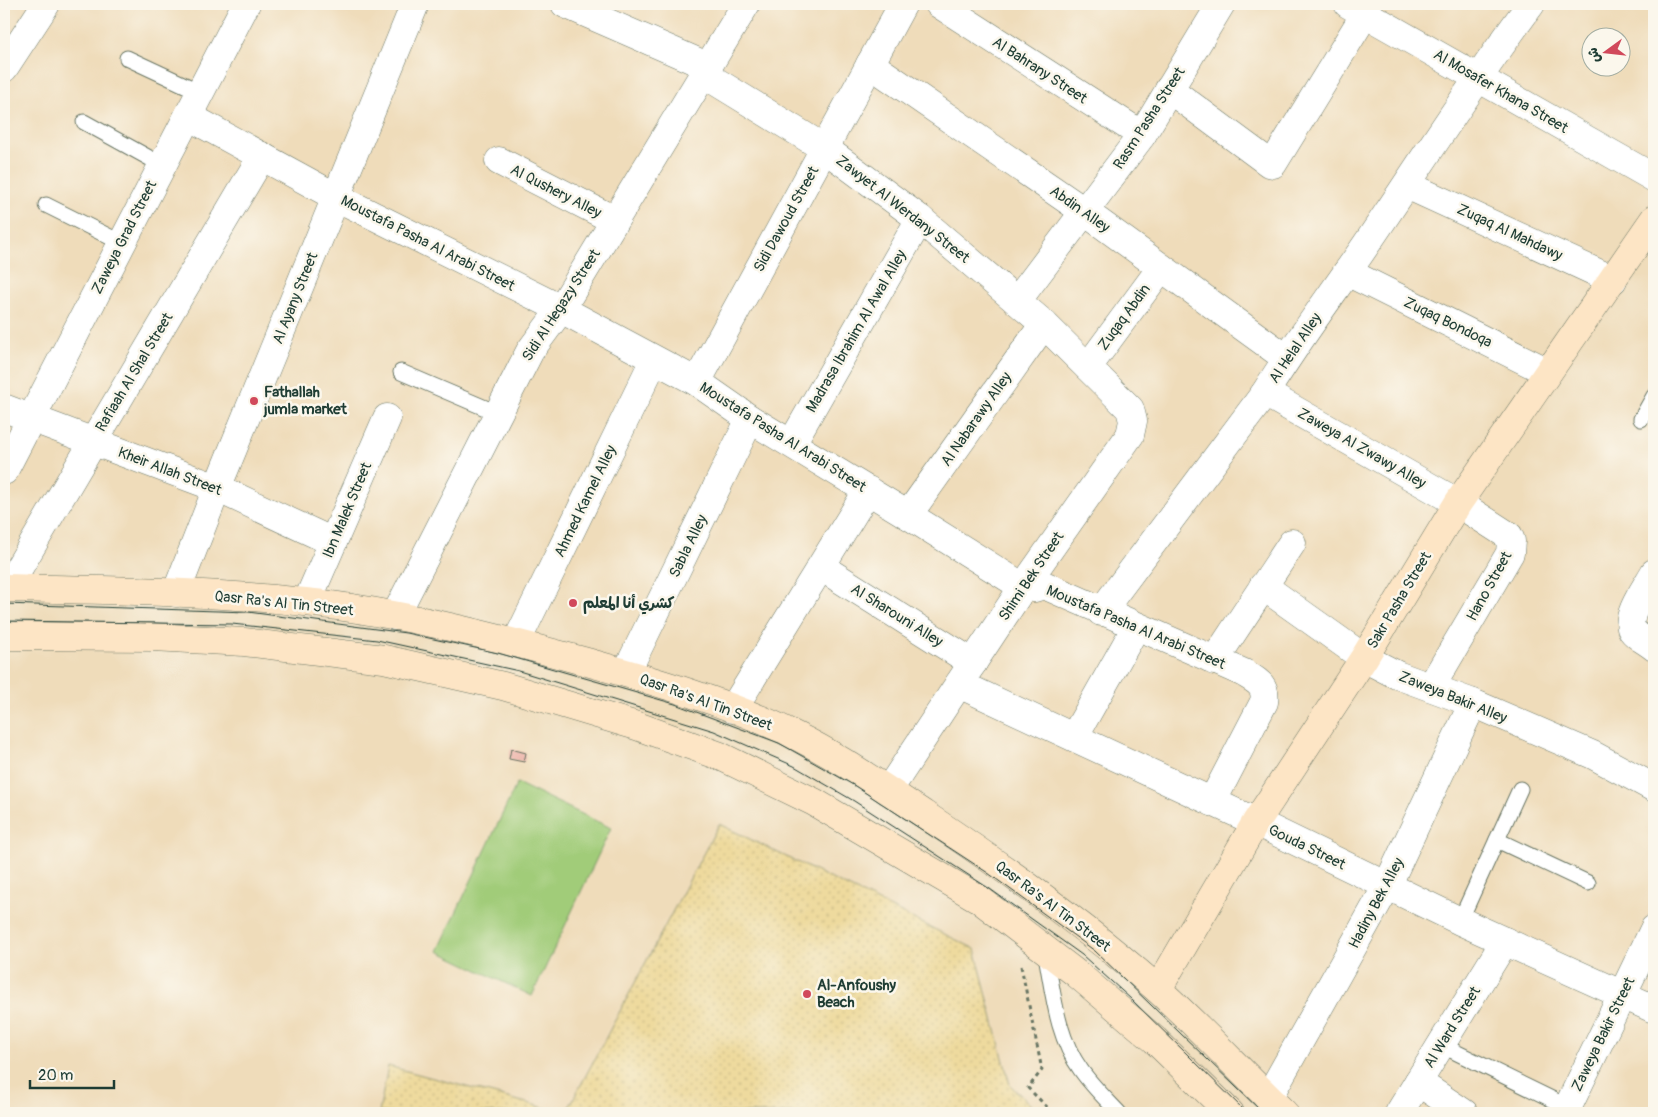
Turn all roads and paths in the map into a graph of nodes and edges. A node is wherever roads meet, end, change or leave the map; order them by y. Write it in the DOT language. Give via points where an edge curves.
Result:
graph roads {
  1 [pos="46,4"];
  2 [pos="246,4"];
  3 [pos="415,4"];
  4 [pos="565,4"];
  5 [pos="746,4"];
  6 [pos="903,4"];
  7 [pos="939,4"];
  8 [pos="1221,4"];
  9 [pos="1531,4"];
  10 [pos="1356,9"];
  11 [pos="127,58"];
  12 [pos="6,62"];
  13 [pos="870,64"];
  14 [pos="704,70"];
  15 [pos="1477,77"];
  16 [pos="1169,89"];
  17 [pos="200,92"];
  18 [pos="188,116"];
  19 [pos="84,122"];
  20 [pos="1142,135"];
  21 [pos="824,148"];
  22 [pos="262,156"];
  23 [pos="499,161"];
  24 [pos="162,165"];
  25 [pos="1654,178"];
  26 [pos="1406,185"];
  27 [pos="336,197"];
  28 [pos="46,205"];
  29 [pos="1085,212"];
  30 [pos="920,219"];
  31 [pos="1654,219"];
  32 [pos="614,220"];
  33 [pos="122,243"];
  34 [pos="1161,268"];
  35 [pos="1347,272"];
  36 [pos="1613,280"];
  37 [pos="1017,301"];
  38 [pos="561,309"];
  39 [pos="1044,324"];
  40 [pos="1286,358"];
  41 [pos="654,360"];
  42 [pos="1088,367"];
  43 [pos="401,372"];
  44 [pos="1548,372"];
  45 [pos="697,382"];
  46 [pos="1265,393"];
  47 [pos="1654,396"];
  48 [pos="4,408"];
  49 [pos="497,413"];
  50 [pos="31,417"];
  51 [pos="387,418"];
  52 [pos="750,419"];
  53 [pos="1640,419"];
  54 [pos="93,442"];
  55 [pos="792,443"];
  56 [pos="4,471"];
  57 [pos="217,488"];
  58 [pos="868,490"];
  59 [pos="1458,502"];
  60 [pos="908,515"];
  61 [pos="333,542"];
  62 [pos="1292,543"];
  63 [pos="821,567"];
  64 [pos="1654,573"];
  65 [pos="1263,586"];
  66 [pos="1023,587"];
  67 [pos="5,588"];
  68 [pos="176,593"];
  69 [pos="308,602"];
  70 [pos="1101,612"];
  71 [pos="395,616"];
  72 [pos="1136,627"];
  73 [pos="4,636"];
  74 [pos="516,643"];
  75 [pos="1654,647"];
  76 [pos="1364,658"];
  77 [pos="1214,661"];
  78 [pos="626,673"];
  79 [pos="966,673"];
  80 [pos="1431,687"];
  81 [pos="1474,703"];
  82 [pos="733,709"];
  83 [pos="1074,737"];
  84 [pos="1654,788"];
  85 [pos="1520,789"];
  86 [pos="888,791"];
  87 [pos="1212,802"];
  88 [pos="1256,822"];
  89 [pos="1497,840"];
  90 [pos="1588,883"];
  91 [pos="1387,886"];
  92 [pos="1460,921"];
  93 [pos="1013,925"];
  94 [pos="1654,929"];
  95 [pos="1505,941"];
  96 [pos="1045,950"];
  97 [pos="1158,989"];
  98 [pos="1623,994"];
  99 [pos="1654,1009"];
  100 [pos="1440,1045"];
  101 [pos="1418,1082"];
  102 [pos="1276,1105"];
  103 [pos="1566,1110"];
  104 [pos="1053,1113"];
  105 [pos="1119,1113"];
  106 [pos="1230,1113"];
  107 [pos="1399,1113"];
  108 [pos="1464,1113"];
  1 -- 12 [label="street"];
  2 -- 17 [label="street, Zaweya Grad Street"];
  3 -- 27 [label="street, Al Ayany Street"];
  4 -- 14 [label="street, Zawyet Al Werdany Street"];
  5 -- 14 [label="street, Sidi Al Hegazy Street"];
  6 -- 13 [label="street, Sidi Dawoud Street"];
  7 -- 20 [label="street, Al Bahrany Street"];
  8 -- 16 [label="street, Rasm Pasha Street"];
  9 -- 15 [label="street, Al Helal Alley"];
  10 -- 15 [label="street, Al Mosafer Khana Street"];
  10 -- 16 [label="street" via="1277,162 1273,164"];
  11 -- 17 [label="lane"];
  13 -- 21 [label="street, Sidi Dawoud Street"];
  13 -- 29 [label="street, Abdin Alley"];
  14 -- 21 [label="street, Zawyet Al Werdany Street"];
  14 -- 32 [label="street, Sidi Al Hegazy Street"];
  15 -- 25 [label="street, Al Mosafer Khana Street"];
  15 -- 26 [label="street, Al Helal Alley"];
  16 -- 20 [label="street, Rasm Pasha Street"];
  17 -- 18 [label="street, Zaweya Grad Street"];
  18 -- 22 [label="street, Moustafa Pasha Al Arabi Street"];
  18 -- 24 [label="street, Zaweya Grad Street"];
  19 -- 24 [label="lane"];
  20 -- 29 [label="street, Rasm Pasha Street"];
  21 -- 30 [label="street, Zawyet Al Werdany Street"];
  21 -- 45 [label="street, Sidi Dawoud Street"];
  22 -- 27 [label="street, Moustafa Pasha Al Arabi Street"];
  22 -- 54 [label="street, Rafiaah Al Shal Street"];
  23 -- 32 [label="street, Al Qushery Alley"];
  24 -- 33 [label="street, Zaweya Grad Street"];
  26 -- 35 [label="street, Al Helal Alley"];
  26 -- 36 [label="street, Zuqaq Al Mahdawy"];
  27 -- 38 [label="street, Moustafa Pasha Al Arabi Street"];
  27 -- 57 [label="street, Al Ayany Street"];
  28 -- 33 [label="lane"];
  29 -- 34 [label="street, Abdin Alley"];
  29 -- 37 [label="street, Rasm Pasha Street"];
  30 -- 37 [label="street, Zawyet Al Werdany Street"];
  30 -- 55 [label="street, Madrasa Ibrahim Al Awal Alley"];
  31 -- 36 [label="main road, Sakr Pasha Street"];
  32 -- 38 [label="street, Sidi Al Hegazy Street"];
  33 -- 50 [label="street, Zaweya Grad Street"];
  34 -- 40 [label="street, Abdin Alley"];
  34 -- 42 [label="street, Zuqaq Abdin"];
  35 -- 40 [label="street, Al Helal Alley"];
  35 -- 44 [label="street, Zuqaq Bondoqa"];
  36 -- 44 [label="main road, Sakr Pasha Street"];
  37 -- 39 [label="street, Zawyet Al Werdany Street"];
  38 -- 41 [label="street, Moustafa Pasha Al Arabi Street"];
  38 -- 49 [label="street, Sidi Al Hegazy Street" via="530,351"];
  39 -- 42 [label="street, Zawyet Al Werdany Street"];
  39 -- 60 [label="street, Al Nabarawy Alley"];
  40 -- 46 [label="street, Al Helal Alley"];
  41 -- 45 [label="street, Moustafa Pasha Al Arabi Street"];
  41 -- 74 [label="street, Ahmed Kamel Alley"];
  42 -- 66 [label="street, Shimi Bek Street" via="1130,409 1133,421 1130,435"];
  43 -- 49 [label="lane"];
  44 -- 59 [label="main road, Sakr Pasha Street"];
  45 -- 52 [label="street, Moustafa Pasha Al Arabi Street"];
  46 -- 59 [label="street, Zaweya Al Zwawy Alley"];
  46 -- 70 [label="street, Al Helal Alley"];
  47 -- 53 [label="lane"];
  48 -- 50 [label="street, Kheir Allah Street"];
  49 -- 71 [label="street, Sidi Al Hegazy Street"];
  50 -- 54 [label="street, Kheir Allah Street"];
  50 -- 56 [label="street, Zaweya Grad Street"];
  51 -- 61 [label="street, Ibn Malek Street"];
  52 -- 55 [label="street, Moustafa Pasha Al Arabi Street"];
  52 -- 78 [label="street, Sabla Alley"];
  54 -- 57 [label="street, Kheir Allah Street"];
  54 -- 67 [label="street, Rafiaah Al Shal Street"];
  55 -- 58 [label="street, Moustafa Pasha Al Arabi Street"];
  57 -- 61 [label="street, Kheir Allah Street"];
  57 -- 68 [label="street, Al Ayany Street"];
  58 -- 60 [label="street, Moustafa Pasha Al Arabi Street"];
  58 -- 63 [label="street"];
  59 -- 76 [label="main road, Sakr Pasha Street"];
  59 -- 80 [label="street, Hano Street" via="1509,536 1511,547"];
  60 -- 66 [label="street, Moustafa Pasha Al Arabi Street"];
  61 -- 69 [label="street, Ibn Malek Street"];
  62 -- 65 [label="street"];
  63 -- 79 [label="street, Al Sharouni Alley"];
  63 -- 82 [label="street"];
  64 -- 75 [label="street" via="1630,618 1632,629"];
  65 -- 76 [label="street, Zaweya Bakir Alley"];
  65 -- 77 [label="street"];
  66 -- 70 [label="street, Moustafa Pasha Al Arabi Street" via="1044,586"];
  66 -- 79 [label="street, Shimi Bek Street"];
  67 -- 68 [label="main road, Qasr Ra's Al Tin Street"];
  68 -- 69 [label="main road, Qasr Ra's Al Tin Street"];
  69 -- 71 [label="main road, Qasr Ra's Al Tin Street"];
  70 -- 72 [label="street, Moustafa Pasha Al Arabi Street"];
  71 -- 74 [label="main road, Qasr Ra's Al Tin Street"];
  72 -- 77 [label="street, Moustafa Pasha Al Arabi Street"];
  72 -- 83 [label="street"];
  73 -- 93 [label="main road" via="154,637 275,645 384,660 503,686 637,726 720,756 880,839 979,899"];
  74 -- 78 [label="main road, Qasr Ra's Al Tin Street"];
  76 -- 80 [label="street, Zaweya Bakir Alley"];
  76 -- 88 [label="main road, Sakr Pasha Street"];
  77 -- 87 [label="street, Moustafa Pasha Al Arabi Street" via="1261,684 1265,692 1264,702"];
  78 -- 82 [label="main road, Qasr Ra's Al Tin Street"];
  79 -- 83 [label="street, Gouda Street"];
  79 -- 86 [label="street, Shimi Bek Street"];
  80 -- 81 [label="street, Zaweya Bakir Alley"];
  81 -- 84 [label="street, Zaweya Bakir Alley" via="1593,755"];
  81 -- 91 [label="street, Hadiny Bek Alley"];
  82 -- 86 [label="main road, Qasr Ra's Al Tin Street" via="846,762"];
  83 -- 87 [label="street, Gouda Street"];
  85 -- 89 [label="lane"];
  86 -- 97 [label="main road, Qasr Ra's Al Tin Street" via="1014,874"];
  87 -- 88 [label="street, Gouda Street"];
  88 -- 91 [label="street, Gouda Street"];
  88 -- 97 [label="main road, Sakr Pasha Street"];
  89 -- 90 [label="lane"];
  89 -- 92 [label="lane"];
  91 -- 92 [label="street, Gouda Street"];
  91 -- 102 [label="street, Hadiny Bek Alley"];
  92 -- 95 [label="street, Gouda Street"];
  93 -- 96 [label="main road"];
  93 -- 104 [label="path" via="1042,1070 1028,1088"];
  94 -- 98 [label="street, Zaweya Bakir Street"];
  95 -- 98 [label="street, Gouda Street"];
  95 -- 100 [label="street, Al Ward Street"];
  96 -- 105 [label="lane" via="1060,1026 1068,1047 1080,1069"];
  96 -- 106 [label="main road" via="1155,1040"];
  97 -- 102 [label="main road, Qasr Ra's Al Tin Street"];
  98 -- 99 [label="street, Gouda Street"];
  98 -- 103 [label="street, Zaweya Bakir Street"];
  100 -- 101 [label="street, Al Ward Street"];
  100 -- 103 [label="lane"];
  101 -- 107 [label="street, Al Ward Street"];
  101 -- 108 [label="street"];
}
